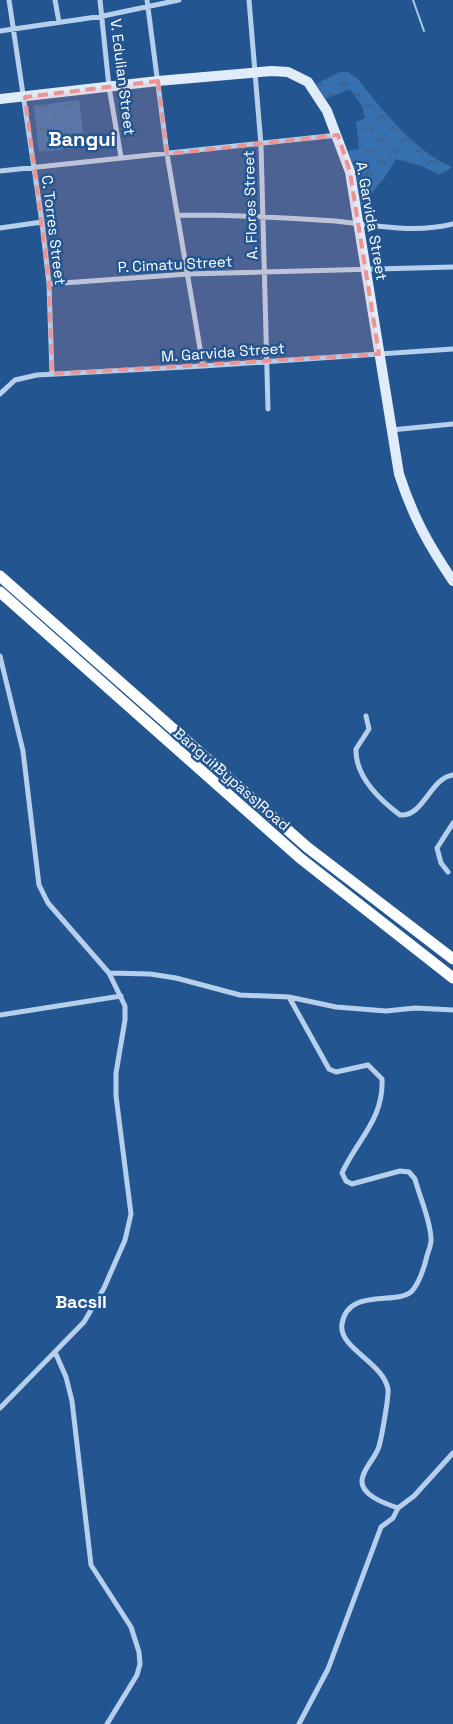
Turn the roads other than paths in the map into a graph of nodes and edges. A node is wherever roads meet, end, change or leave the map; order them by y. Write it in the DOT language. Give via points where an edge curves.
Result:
graph roads {
  1 [pos="9,0"];
  2 [pos="55,0"];
  3 [pos="100,0"];
  4 [pos="147,0"];
  5 [pos="179,0"];
  6 [pos="249,0"];
  7 [pos="148,7"];
  8 [pos="103,16"];
  9 [pos="58,22"];
  10 [pos="14,29"];
  11 [pos="0,31"];
  12 [pos="256,72"];
  13 [pos="158,81"];
  14 [pos="110,87"];
  15 [pos="24,97"];
  16 [pos="0,99"];
  17 [pos="338,135"];
  18 [pos="261,145"];
  19 [pos="167,154"];
  20 [pos="121,158"];
  21 [pos="34,168"];
  22 [pos="0,171"];
  23 [pos="178,214"];
  24 [pos="264,216"];
  25 [pos="42,222"];
  26 [pos="359,223"];
  27 [pos="453,224"];
  28 [pos="0,228"];
  29 [pos="366,267"];
  30 [pos="453,267"];
  31 [pos="265,272"];
  32 [pos="188,274"];
  33 [pos="49,284"];
  34 [pos="453,349"];
  35 [pos="380,354"];
  36 [pos="268,362"];
  37 [pos="203,366"];
  38 [pos="52,374"];
  39 [pos="0,394"];
  40 [pos="268,409"];
  41 [pos="453,424"];
  42 [pos="391,430"];
  43 [pos="0,576"];
  44 [pos="453,581"];
  45 [pos="0,592"];
  46 [pos="0,656"];
  47 [pos="366,716"];
  48 [pos="453,774"];
  49 [pos="453,823"];
  50 [pos="448,872"];
  51 [pos="453,959"];
  52 [pos="109,972"];
  53 [pos="453,978"];
  54 [pos="122,996"];
  55 [pos="289,997"];
  56 [pos="453,1010"];
  57 [pos="0,1016"];
  58 [pos="54,1352"];
  59 [pos="0,1408"];
  60 [pos="453,1453"];
  61 [pos="398,1508"];
  62 [pos="107,1724"];
  63 [pos="299,1724"];
  1 -- 10 [label="street, C. Torres Street"];
  2 -- 9 [label="street"];
  3 -- 8 [label="street, V. Edulian Street"];
  4 -- 7 [label="street"];
  5 -- 7 [label="street"];
  6 -- 12 [label="street, A. Flores Street"];
  7 -- 8 [label="street"];
  7 -- 13 [label="street"];
  8 -- 9 [label="street"];
  8 -- 14 [label="street, V. Edulian Street"];
  9 -- 10 [label="street"];
  10 -- 11 [label="street"];
  10 -- 15 [label="street, C. Torres Street"];
  12 -- 13 [label="main road, A. Garvida Street"];
  12 -- 17 [label="main road, A. Garvida Street" via="288,72 308,82 323,103"];
  12 -- 18 [label="street, A. Flores Street"];
  13 -- 14 [label="main road, A. Garvida Street"];
  13 -- 19 [label="street"];
  14 -- 15 [label="main road, A. Garvida Street"];
  14 -- 20 [label="street, V. Edulian Street"];
  15 -- 16 [label="main road, A. Garvida Street"];
  15 -- 21 [label="street, C. Torres Street"];
  17 -- 18 [label="street"];
  17 -- 26 [label="main road, A. Garvida Street" via="350,172"];
  18 -- 19 [label="street"];
  18 -- 24 [label="street, A. Flores Street"];
  19 -- 20 [label="street"];
  19 -- 23 [label="street"];
  20 -- 21 [label="street"];
  21 -- 22 [label="street"];
  21 -- 25 [label="street, C. Torres Street"];
  23 -- 24 [label="street"];
  23 -- 32 [label="street"];
  24 -- 26 [label="street"];
  24 -- 31 [label="street, A. Flores Street"];
  25 -- 28 [label="street"];
  25 -- 33 [label="street, C. Torres Street"];
  26 -- 27 [label="street" via="379,228 427,229"];
  26 -- 29 [label="main road, A. Garvida Street"];
  29 -- 30 [label="street, P. Cimatu Street"];
  29 -- 31 [label="street, P. Cimatu Street"];
  29 -- 35 [label="main road, A. Garvida Street"];
  31 -- 32 [label="street, P. Cimatu Street"];
  31 -- 36 [label="street, A. Flores Street"];
  32 -- 33 [label="street, P. Cimatu Street"];
  32 -- 37 [label="street"];
  33 -- 38 [label="street, C. Torres Street"];
  34 -- 35 [label="street, M. Garvida Street"];
  35 -- 36 [label="street, M. Garvida Street"];
  35 -- 42 [label="main road, A. Garvida Street"];
  36 -- 37 [label="street, M. Garvida Street"];
  36 -- 40 [label="street, A. Flores Street"];
  37 -- 38 [label="street, M. Garvida Street"];
  38 -- 39 [label="street, M. Garvida Street" via="24,377 8,385"];
  41 -- 42 [label="street"];
  42 -- 44 [label="main road, A. Garvida Street" via="399,474 412,512 423,536"];
  43 -- 51 [label="highway, Bangui Bypass Road" via="307,847"];
  45 -- 53 [label="highway, Bangui Bypass Road" via="300,858"];
  46 -- 52 [label="street" via="23,751 39,886 48,903"];
  47 -- 48 [label="street" via="369,729 356,749 360,766 377,796 400,815 409,813 437,782"];
  49 -- 50 [label="street" via="437,848 441,863"];
  52 -- 54 [label="street"];
  52 -- 55 [label="street" via="176,978 240,996"];
  54 -- 57 [label="street"];
  54 -- 58 [label="street" via="126,1020 117,1064 116,1096 129,1186 130,1226 112,1271 89,1314"];
  55 -- 56 [label="street" via="386,1011 416,1008"];
  55 -- 61 [label="street" via="328,1069 336,1072 368,1065 382,1079 383,1092 368,1133 342,1173 346,1181 352,1184 400,1171 409,1172 415,1180 432,1239 423,1271 412,1291 403,1296 372,1298 352,1307 344,1315 341,1325 342,1335 375,1366 388,1390 381,1441 362,1482 368,1493"];
  58 -- 59 [label="street"];
  58 -- 62 [label="street" via="66,1377 72,1401 91,1565 131,1627 139,1652 137,1675"];
  60 -- 61 [label="street" via="414,1496"];
  61 -- 63 [label="street" via="393,1518 381,1527 328,1669"];
}
